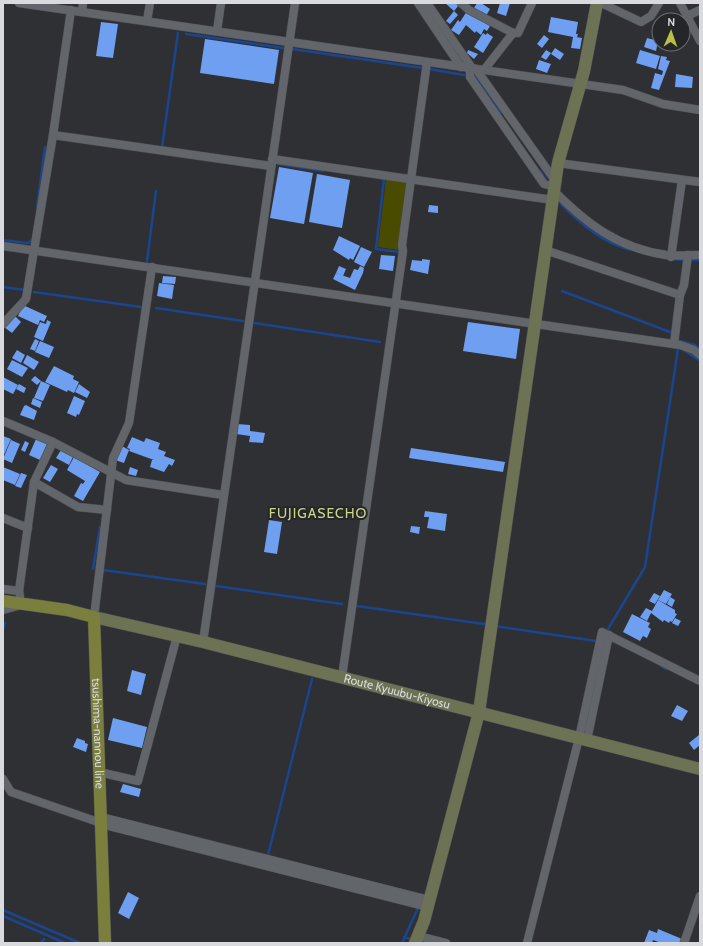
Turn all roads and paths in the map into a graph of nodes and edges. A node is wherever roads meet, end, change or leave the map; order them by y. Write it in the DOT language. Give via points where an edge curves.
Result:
graph roads {
  1 [pos="19,3"];
  2 [pos="83,3"];
  3 [pos="150,3"];
  4 [pos="221,3"];
  5 [pos="294,3"];
  6 [pos="418,3"];
  7 [pos="427,3"];
  8 [pos="461,3"];
  9 [pos="532,3"];
  10 [pos="597,3"];
  11 [pos="601,3"];
  12 [pos="659,3"];
  13 [pos="680,3"];
  14 [pos="71,10"];
  15 [pos="700,10"];
  16 [pos="82,12"];
  17 [pos="686,12"];
  18 [pos="691,14"];
  19 [pos="147,22"];
  20 [pos="691,22"];
  21 [pos="217,31"];
  22 [pos="513,33"];
  23 [pos="700,40"];
  24 [pos="289,42"];
  25 [pos="427,62"];
  26 [pos="461,67"];
  27 [pos="476,69"];
  28 [pos="580,84"];
  29 [pos="700,110"];
  30 [pos="53,135"];
  31 [pos="271,163"];
  32 [pos="558,163"];
  33 [pos="411,180"];
  34 [pos="682,180"];
  35 [pos="700,182"];
  36 [pos="554,190"];
  37 [pos="3,246"];
  38 [pos="35,250"];
  39 [pos="545,250"];
  40 [pos="688,255"];
  41 [pos="700,255"];
  42 [pos="672,256"];
  43 [pos="152,267"];
  44 [pos="254,282"];
  45 [pos="680,295"];
  46 [pos="396,303"];
  47 [pos="3,324"];
  48 [pos="534,324"];
  49 [pos="674,344"];
  50 [pos="700,355"];
  51 [pos="3,421"];
  52 [pos="53,442"];
  53 [pos="111,472"];
  54 [pos="34,482"];
  55 [pos="223,495"];
  56 [pos="107,510"];
  57 [pos="3,518"];
  58 [pos="28,528"];
  59 [pos="3,588"];
  60 [pos="19,591"];
  61 [pos="23,605"];
  62 [pos="3,610"];
  63 [pos="94,617"];
  64 [pos="177,636"];
  65 [pos="203,642"];
  66 [pos="342,678"];
  67 [pos="700,681"];
  68 [pos="479,712"];
  69 [pos="583,739"];
  70 [pos="700,769"];
  71 [pos="99,772"];
  72 [pos="3,779"];
  73 [pos="101,821"];
  74 [pos="700,896"];
  75 [pos="428,903"];
  76 [pos="417,940"];
  77 [pos="105,943"];
  78 [pos="446,943"];
  79 [pos="527,943"];
  80 [pos="684,943"];
  1 -- 14 [label="street"];
  2 -- 16 [label="street"];
  3 -- 19 [label="street"];
  4 -- 21 [label="street"];
  5 -- 24 [label="street"];
  6 -- 26 [label="street"];
  7 -- 27 [label="street"];
  8 -- 22 [label="street" via="469,10"];
  9 -- 22 [label="street" via="518,33"];
  10 -- 28 [label="street"];
  11 -- 12 [label="street" via="641,22 651,16"];
  13 -- 17 [label="street"];
  14 -- 16 [label="street"];
  14 -- 30 [label="street"];
  15 -- 18 [label="street"];
  16 -- 19 [label="street"];
  19 -- 21 [label="street"];
  20 -- 23 [label="street"];
  21 -- 24 [label="street"];
  22 -- 27 [label="street"];
  24 -- 25 [label="street"];
  24 -- 31 [label="street"];
  25 -- 26 [label="street"];
  25 -- 33 [label="street"];
  26 -- 27 [label="street"];
  27 -- 28 [label="street"];
  27 -- 36 [label="street"];
  28 -- 29 [label="street" via="623,90 663,104"];
  28 -- 32 [label="street"];
  30 -- 31 [label="street"];
  30 -- 38 [label="street"];
  31 -- 33 [label="street"];
  31 -- 44 [label="street"];
  32 -- 34 [label="street"];
  32 -- 36 [label="street"];
  33 -- 36 [label="street"];
  33 -- 46 [label="street"];
  34 -- 35 [label="street"];
  34 -- 42 [label="street"];
  36 -- 39 [label="street"];
  36 -- 42 [label="street" via="594,227 624,243"];
  37 -- 38 [label="street"];
  38 -- 43 [label="street"];
  38 -- 47 [label="street" via="26,299"];
  39 -- 45 [label="street"];
  39 -- 48 [label="street"];
  40 -- 41 [label="street"];
  40 -- 42 [label="street"];
  40 -- 45 [label="street"];
  43 -- 44 [label="street"];
  43 -- 53 [label="street" via="129,423 113,458"];
  44 -- 46 [label="street"];
  44 -- 55 [label="street"];
  45 -- 49 [label="street"];
  46 -- 48 [label="street"];
  46 -- 66 [label="street"];
  48 -- 49 [label="street"];
  48 -- 68 [label="street"];
  49 -- 50 [label="street" via="694,350"];
  51 -- 52 [label="street"];
  52 -- 53 [label="street"];
  52 -- 54 [label="street"];
  53 -- 55 [label="street" via="126,480"];
  53 -- 56 [label="street"];
  54 -- 56 [label="street" via="78,506"];
  54 -- 58 [label="street"];
  55 -- 65 [label="street"];
  56 -- 63 [label="street"];
  57 -- 58 [label="street"];
  58 -- 60 [label="street"];
  59 -- 60 [label="street"];
  60 -- 61 [label="street"];
  61 -- 62 [label="main road"];
  61 -- 63 [label="main road" via="67,610"];
  63 -- 64 [label="street, Route Kyuubu-Kiyosu"];
  63 -- 71 [label="main road, tsushima-nannou line"];
  64 -- 65 [label="street, Route Kyuubu-Kiyosu"];
  64 -- 71 [label="street" via="138,781"];
  65 -- 66 [label="street, Route Kyuubu-Kiyosu"];
  66 -- 68 [label="street, Route Kyuubu-Kiyosu"];
  67 -- 69 [label="street" via="602,632"];
  68 -- 69 [label="street, Route Kyuubu-Kiyosu"];
  68 -- 75 [label="street"];
  69 -- 70 [label="street, Route Kyuubu-Kiyosu"];
  69 -- 79 [label="street"];
  71 -- 73 [label="main road, tsushima-nannou line"];
  72 -- 73 [label="street" via="11,792"];
  73 -- 75 [label="street"];
  73 -- 77 [label="main road, tsushima-nannou line"];
  74 -- 80 [label="street"];
  75 -- 76 [label="street"];
  76 -- 78 [label="street"];
}
